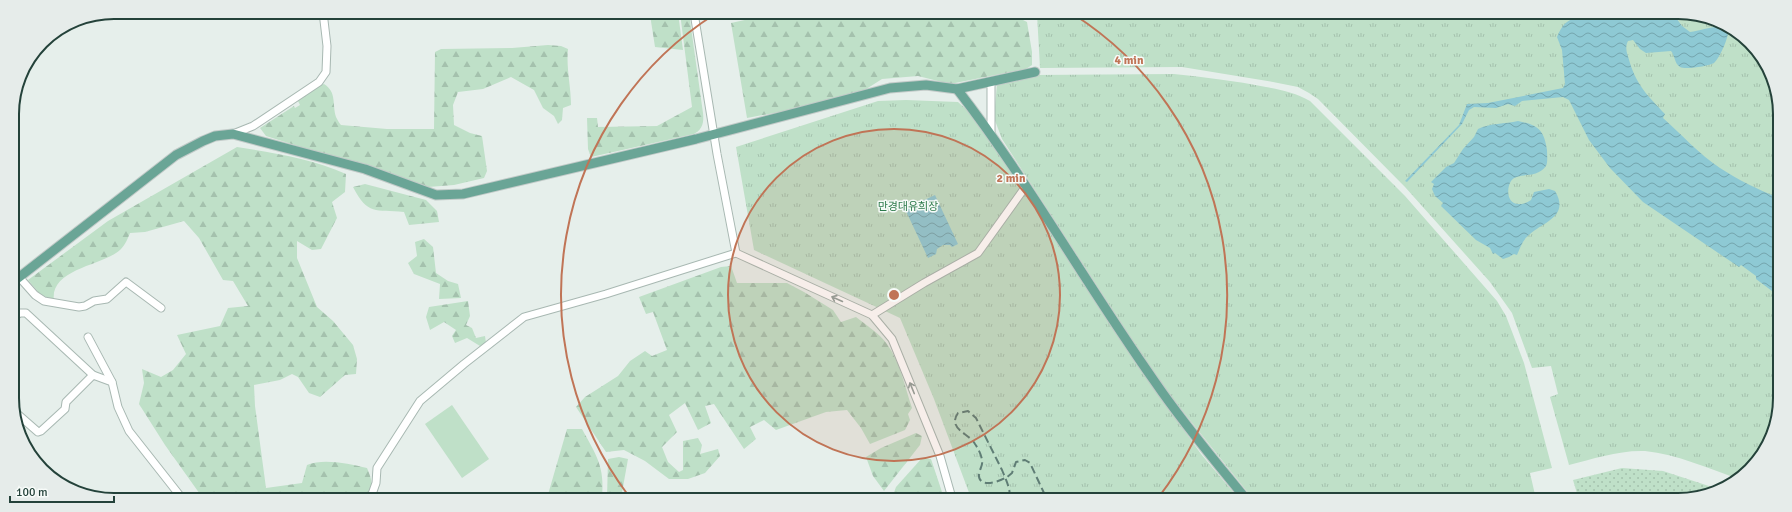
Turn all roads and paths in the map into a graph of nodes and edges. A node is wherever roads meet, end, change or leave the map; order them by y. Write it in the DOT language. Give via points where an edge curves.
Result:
graph roads {
  1 [pos="324,19"];
  2 [pos="695,19"];
  3 [pos="1035,72"];
  4 [pos="992,82"];
  5 [pos="957,89"];
  6 [pos="990,132"];
  7 [pos="233,134"];
  8 [pos="715,134"];
  9 [pos="1026,186"];
  10 [pos="736,253"];
  11 [pos="19,278"];
  12 [pos="19,282"];
  13 [pos="161,308"];
  14 [pos="19,313"];
  15 [pos="872,314"];
  16 [pos="88,337"];
  17 [pos="93,375"];
  18 [pos="112,382"];
  19 [pos="21,417"];
  20 [pos="178,493"];
  21 [pos="372,493"];
  22 [pos="951,493"];
  23 [pos="1241,493"];
  1 -- 7 [label="street" via="327,46 326,72 319,82 253,126"];
  2 -- 8 [label="street"];
  3 -- 4 [label="main road"];
  4 -- 5 [label="main road"];
  4 -- 6 [label="street"];
  5 -- 6 [label="main road"];
  5 -- 8 [label="main road" via="926,85 890,88"];
  6 -- 9 [label="main road"];
  7 -- 8 [label="main road" via="365,169 436,195 447,195 507,185"];
  7 -- 11 [label="main road" via="209,139 176,155"];
  8 -- 10 [label="street"];
  9 -- 15 [label="street" via="978,252"];
  9 -- 23 [label="main road" via="1155,382"];
  15 -- 10 [label="street, one-way"];
  10 -- 21 [label="street" via="524,317 420,401 377,468"];
  12 -- 13 [label="street" via="51,303 85,306 107,298 126,282"];
  14 -- 17 [label="street" via="26,313"];
  22 -- 15 [label="street, one-way" via="940,456 892,339"];
  16 -- 18 [label="street"];
  17 -- 18 [label="street"];
  17 -- 19 [label="street" via="66,402 65,409 41,431 38,432"];
  18 -- 20 [label="street" via="118,407 129,431"];
}
